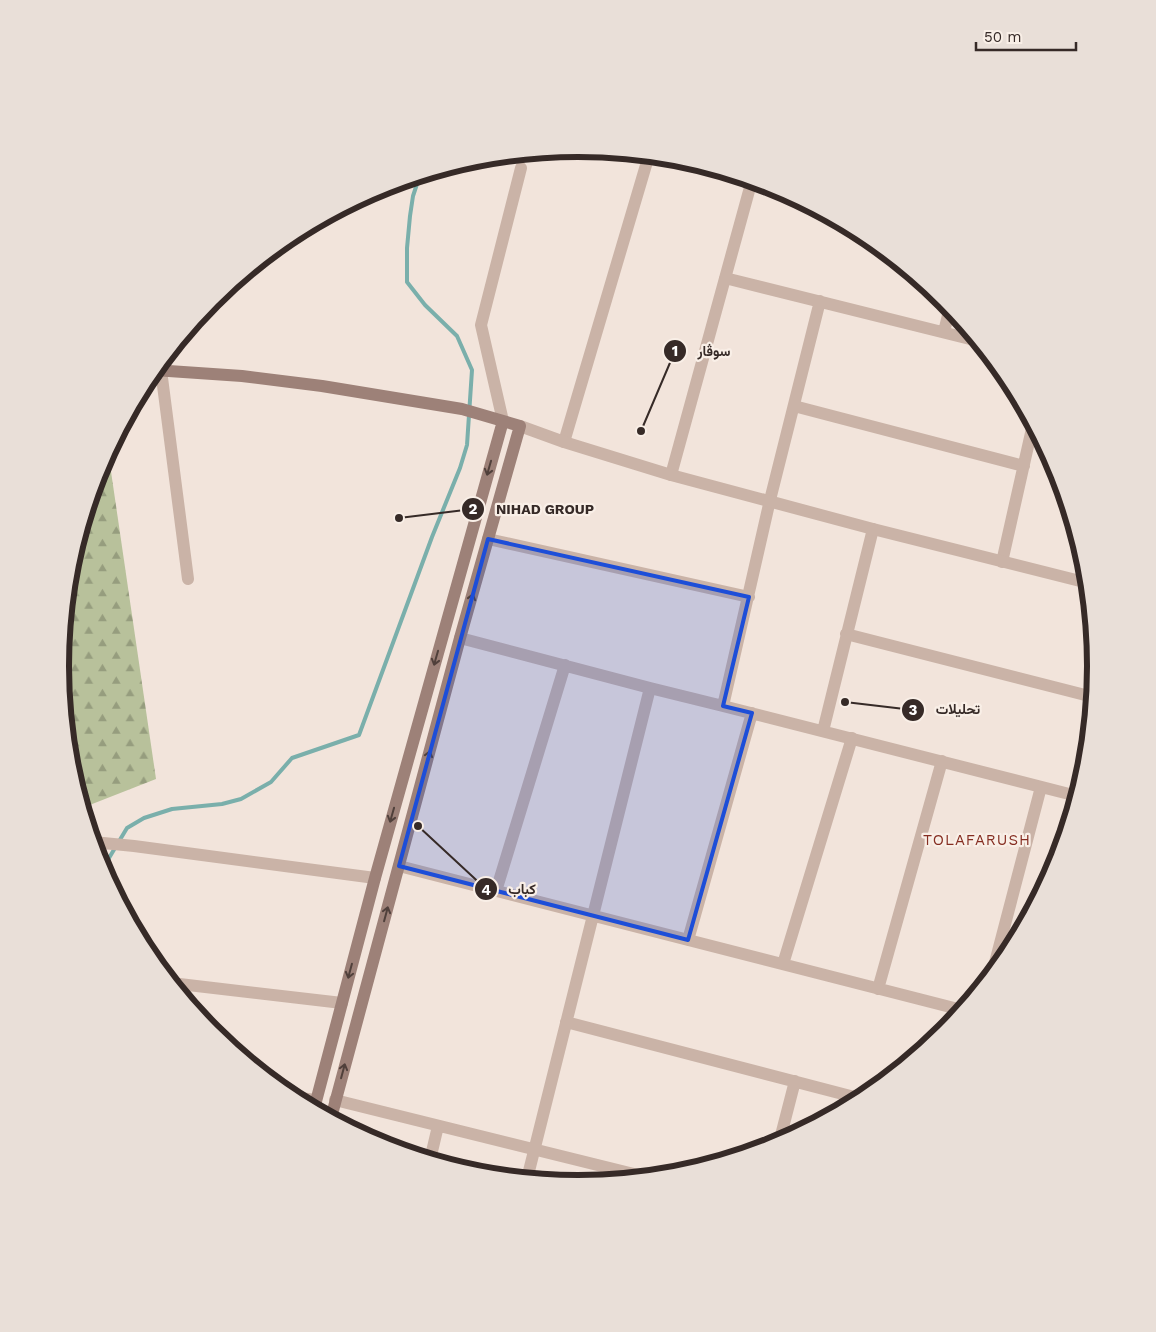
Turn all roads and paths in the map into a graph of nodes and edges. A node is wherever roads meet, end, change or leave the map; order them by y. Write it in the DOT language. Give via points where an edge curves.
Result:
graph roads {
  1 [pos="647,162"];
  2 [pos="522,168"];
  3 [pos="750,187"];
  4 [pos="725,278"];
  5 [pos="820,301"];
  6 [pos="948,316"];
  7 [pos="944,332"];
  8 [pos="968,338"];
  9 [pos="164,370"];
  10 [pos="158,378"];
  11 [pos="794,406"];
  12 [pos="502,421"];
  13 [pos="520,426"];
  14 [pos="1031,433"];
  15 [pos="564,442"];
  16 [pos="1024,466"];
  17 [pos="671,475"];
  18 [pos="770,500"];
  19 [pos="475,518"];
  20 [pos="493,523"];
  21 [pos="873,529"];
  22 [pos="488,539"];
  23 [pos="1002,562"];
  24 [pos="188,579"];
  25 [pos="1079,580"];
  26 [pos="749,597"];
  27 [pos="846,634"];
  28 [pos="460,638"];
  29 [pos="565,665"];
  30 [pos="650,688"];
  31 [pos="1086,694"];
  32 [pos="724,706"];
  33 [pos="752,713"];
  34 [pos="823,731"];
  35 [pos="852,738"];
  36 [pos="942,762"];
  37 [pos="1041,787"];
  38 [pos="1071,794"];
  39 [pos="101,842"];
  40 [pos="399,866"];
  41 [pos="375,878"];
  42 [pos="496,891"];
  43 [pos="593,916"];
  44 [pos="688,940"];
  45 [pos="997,955"];
  46 [pos="783,964"];
  47 [pos="180,983"];
  48 [pos="878,989"];
  49 [pos="342,1003"];
  50 [pos="955,1008"];
  51 [pos="566,1022"];
  52 [pos="795,1081"];
  53 [pos="851,1095"];
  54 [pos="335,1100"];
  55 [pos="316,1102"];
  56 [pos="332,1112"];
  57 [pos="438,1126"];
  58 [pos="782,1132"];
  59 [pos="534,1150"];
  60 [pos="432,1153"];
  61 [pos="529,1173"];
  62 [pos="622,1173"];
  1 -- 15 [label="street"];
  2 -- 12 [label="street" via="481,325"];
  3 -- 4 [label="street"];
  4 -- 5 [label="street"];
  4 -- 17 [label="street"];
  5 -- 7 [label="street"];
  5 -- 11 [label="street"];
  6 -- 7 [label="street"];
  7 -- 8 [label="street"];
  9 -- 12 [label="main road" via="282,380 462,409"];
  10 -- 24 [label="street"];
  11 -- 16 [label="street"];
  11 -- 18 [label="street"];
  12 -- 13 [label="main road"];
  12 -- 19 [label="main road, one-way"];
  13 -- 15 [label="street"];
  13 -- 20 [label="main road"];
  14 -- 16 [label="street"];
  15 -- 17 [label="street"];
  16 -- 23 [label="street"];
  17 -- 18 [label="street"];
  18 -- 21 [label="street"];
  18 -- 26 [label="street"];
  19 -- 20 [label="main road"];
  19 -- 41 [label="main road, one-way"];
  20 -- 22 [label="main road"];
  21 -- 23 [label="street"];
  21 -- 27 [label="street"];
  22 -- 26 [label="street"];
  28 -- 22 [label="main road, one-way"];
  23 -- 25 [label="street"];
  26 -- 32 [label="street"];
  27 -- 31 [label="street"];
  27 -- 34 [label="street"];
  28 -- 29 [label="street"];
  40 -- 28 [label="main road, one-way"];
  29 -- 30 [label="street"];
  29 -- 42 [label="street"];
  30 -- 32 [label="street"];
  30 -- 43 [label="street"];
  32 -- 33 [label="street"];
  33 -- 34 [label="street"];
  33 -- 44 [label="street"];
  34 -- 35 [label="street"];
  35 -- 36 [label="street"];
  35 -- 46 [label="street"];
  36 -- 37 [label="street"];
  36 -- 48 [label="street"];
  37 -- 38 [label="street"];
  37 -- 45 [label="street"];
  39 -- 41 [label="street"];
  40 -- 42 [label="street"];
  54 -- 40 [label="main road, one-way"];
  41 -- 49 [label="main road, one-way"];
  42 -- 43 [label="street"];
  43 -- 44 [label="street"];
  43 -- 51 [label="street"];
  44 -- 46 [label="street"];
  46 -- 48 [label="street"];
  47 -- 49 [label="street"];
  48 -- 50 [label="street"];
  49 -- 55 [label="main road"];
  51 -- 52 [label="street"];
  51 -- 59 [label="street"];
  52 -- 53 [label="street"];
  52 -- 58 [label="street"];
  54 -- 56 [label="main road"];
  54 -- 57 [label="street"];
  57 -- 59 [label="street"];
  57 -- 60 [label="street"];
  59 -- 61 [label="street"];
  59 -- 62 [label="street"];
}
